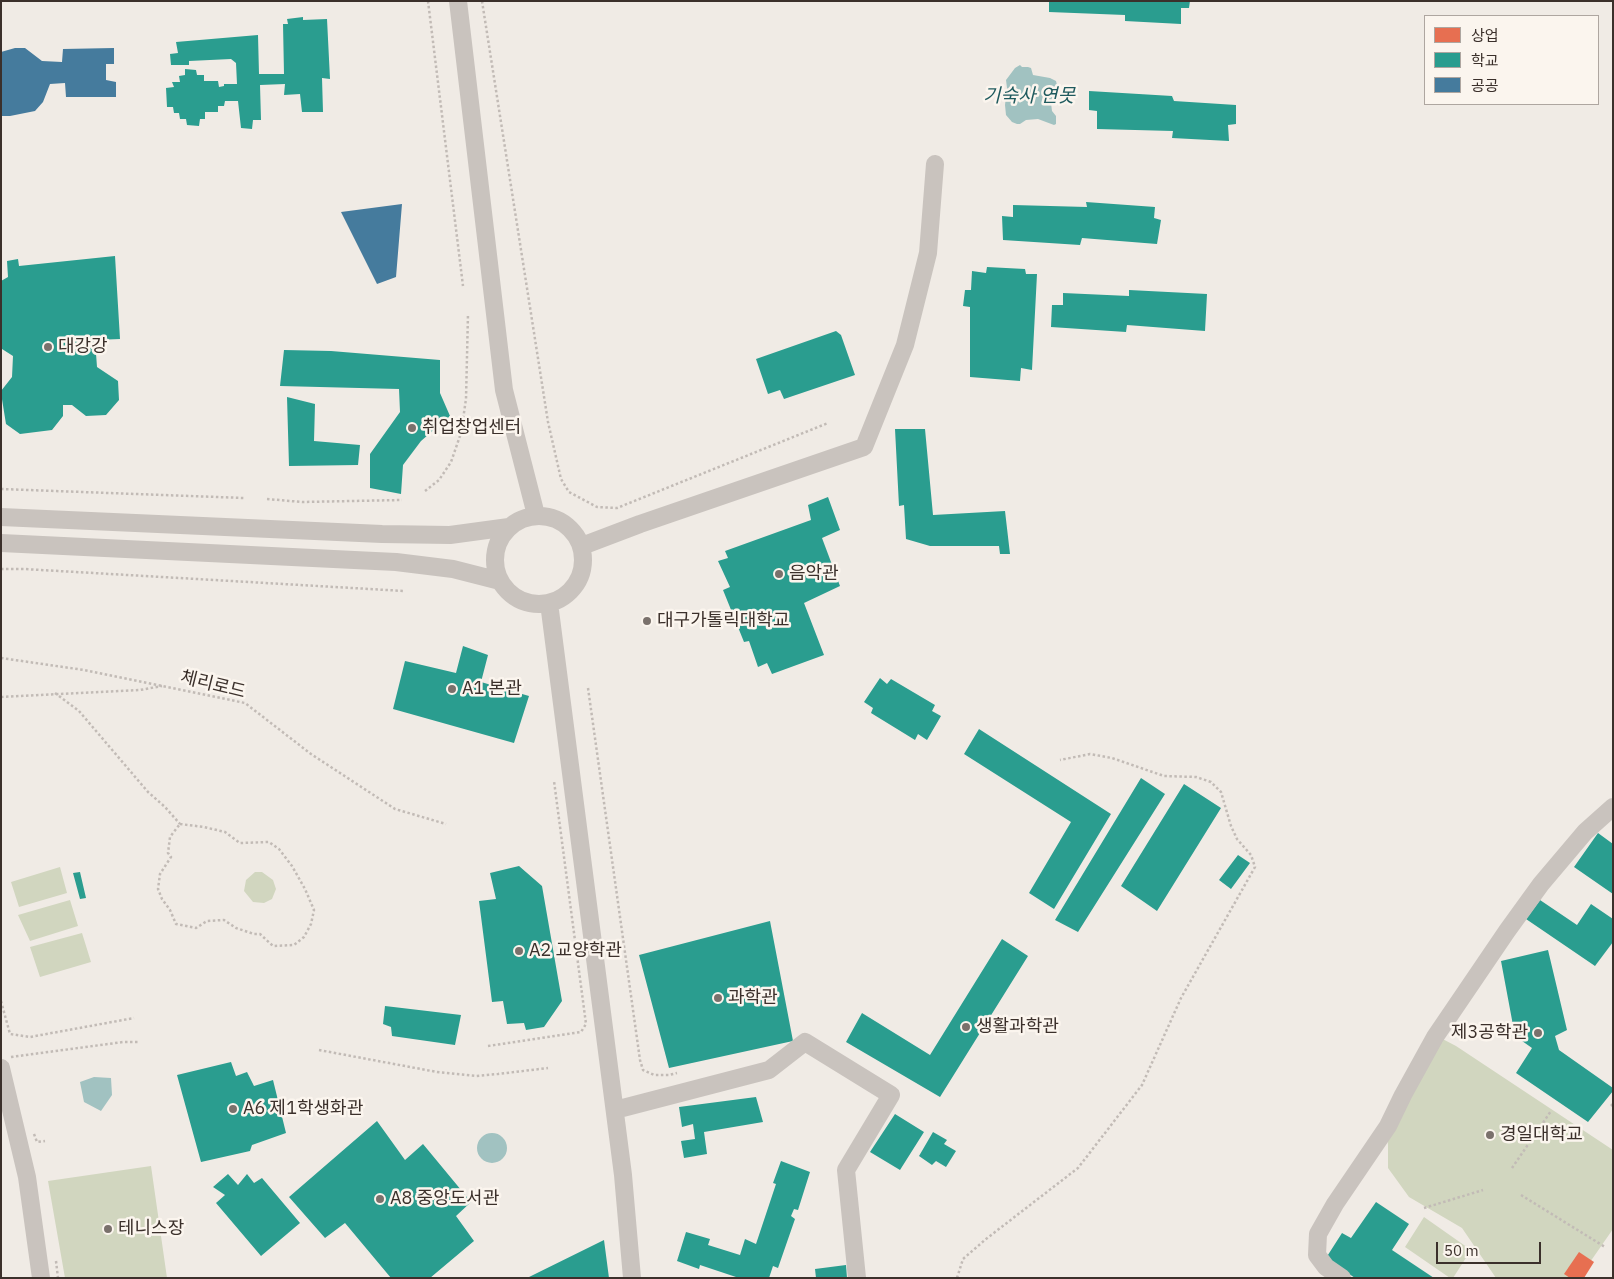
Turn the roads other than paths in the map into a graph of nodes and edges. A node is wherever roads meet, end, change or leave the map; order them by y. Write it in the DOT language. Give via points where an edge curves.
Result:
graph roads {
  1 [pos="458,1"];
  2 [pos="935,164"];
  3 [pos="536,515"];
  4 [pos="1,516"];
  5 [pos="509,527"];
  6 [pos="7,545"];
  7 [pos="582,546"];
  8 [pos="500,581"];
  9 [pos="549,603"];
  10 [pos="1613,807"];
  11 [pos="6,1062"];
  12 [pos="615,1110"];
  13 [pos="41,1278"];
  14 [pos="632,1278"];
  15 [pos="857,1278"];
  16 [pos="1342,1278"];
  1 -- 3 [label="lane" via="504,390"];
  2 -- 7 [label="lane" via="928,253 905,345 864,448"];
  3 -- 5 [label="lane"];
  3 -- 7 [label="lane" via="550,516 566,524"];
  4 -- 5 [label="lane" via="382,534 450,535"];
  5 -- 8 [label="lane" via="495,552"];
  6 -- 8 [label="lane" via="396,562 453,569"];
  7 -- 9 [label="lane" via="584,566 580,578 563,598"];
  8 -- 9 [label="lane" via="522,601"];
  9 -- 12 [label="lane"];
  10 -- 16 [label="lane" via="1585,832 1541,884 1435,1037 1388,1126 1335,1204 1318,1234 1318,1255 1326,1267"];
  11 -- 13 [label="lane"];
  12 -- 14 [label="lane"];
  12 -- 15 [label="lane" via="769,1070 806,1042 891,1095 846,1170"];
}
